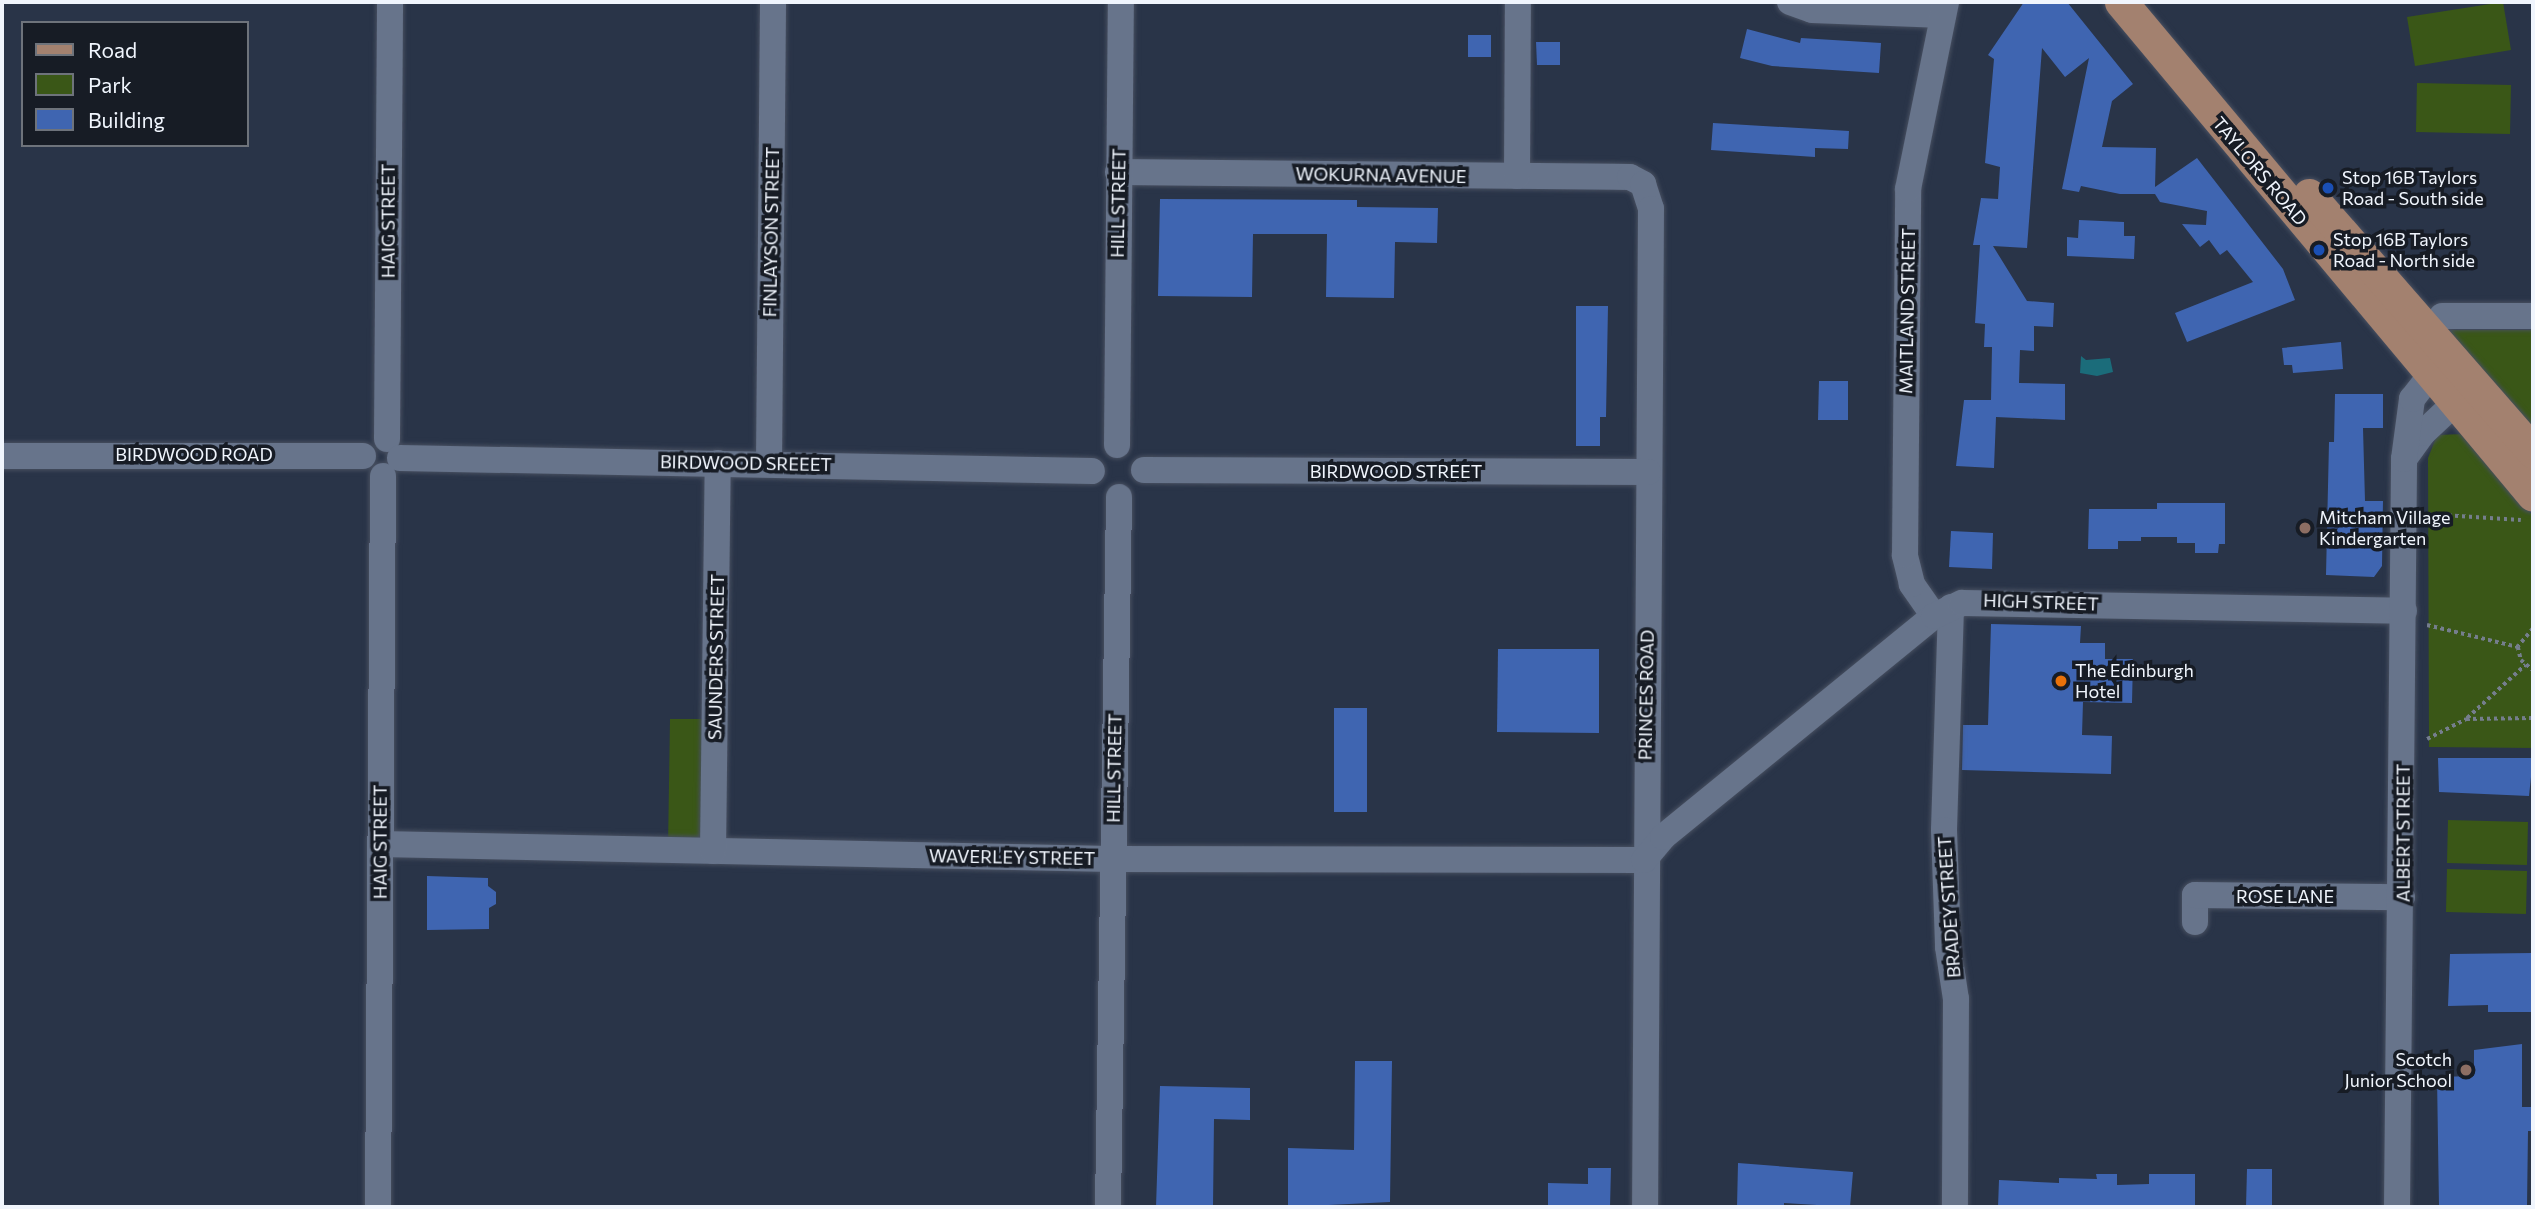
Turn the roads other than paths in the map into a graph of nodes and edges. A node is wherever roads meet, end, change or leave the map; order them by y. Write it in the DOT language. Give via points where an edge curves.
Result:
graph roads {
  1 [pos="390,2"];
  2 [pos="774,2"];
  3 [pos="1121,2"];
  4 [pos="1518,2"];
  5 [pos="1790,2"];
  6 [pos="2121,2"];
  7 [pos="2138,2"];
  8 [pos="1944,9"];
  9 [pos="1118,172"];
  10 [pos="1517,176"];
  11 [pos="1643,184"];
  12 [pos="2442,316"];
  13 [pos="2533,316"];
  14 [pos="2441,365"];
  15 [pos="2465,395"];
  16 [pos="1116,445"];
  17 [pos="9,452"];
  18 [pos="2533,452"];
  19 [pos="390,458"];
  20 [pos="2404,459"];
  21 [pos="718,463"];
  22 [pos="769,463"];
  23 [pos="1144,470"];
  24 [pos="1092,471"];
  25 [pos="1648,472"];
  26 [pos="2531,487"];
  27 [pos="1119,497"];
  28 [pos="2404,611"];
  29 [pos="1942,612"];
  30 [pos="380,844"];
  31 [pos="713,852"];
  32 [pos="1112,859"];
  33 [pos="1644,860"];
  34 [pos="2402,897"];
  35 [pos="2194,922"];
  36 [pos="378,1207"];
  37 [pos="1108,1207"];
  38 [pos="1644,1207"];
  39 [pos="1955,1207"];
  40 [pos="2396,1207"];
  1 -- 19 [label="street, HAIG STREET"];
  2 -- 22 [label="street, FINLAYSON STREET"];
  3 -- 9 [label="street, HILL STREET"];
  4 -- 10 [label="street"];
  5 -- 8 [label="street" via="1812,10"];
  6 -- 14 [label="main road, TAYLORS ROAD"];
  7 -- 14 [label="main road, TAYLORS ROAD"];
  8 -- 29 [label="street, MAITLAND STREET" via="1909,189 1905,555 1912,584"];
  9 -- 10 [label="street, WOKURNA AVENUE"];
  9 -- 16 [label="street, HILL STREET"];
  10 -- 11 [label="street, WOKURNA AVENUE" via="1630,177"];
  11 -- 25 [label="street, PRINCES ROAD" via="1651,209"];
  12 -- 13 [label="street"];
  14 -- 15 [label="main road, TAYLORS ROAD"];
  14 -- 20 [label="street, ALBERT STREET" via="2412,399"];
  15 -- 18 [label="main road"];
  15 -- 20 [label="street" via="2423,433"];
  15 -- 26 [label="main road"];
  16 -- 23 [label="street" via="1131,449"];
  16 -- 24 [label="street" via="1103,451"];
  17 -- 19 [label="street, BIRDWOOD ROAD" via="363,456 369,471"];
  19 -- 21 [label="street, BIRDWOOD SREEET"];
  19 -- 30 [label="street, HAIG STREET"];
  20 -- 28 [label="street, ALBERT STREET"];
  21 -- 22 [label="street, BIRDWOOD SREEET"];
  21 -- 31 [label="street, SAUNDERS STREET"];
  22 -- 24 [label="street, BIRDWOOD SREEET"];
  23 -- 25 [label="street, BIRDWOOD STREET"];
  23 -- 27 [label="street" via="1140,484"];
  24 -- 27 [label="street" via="1104,493"];
  25 -- 33 [label="street, PRINCES ROAD"];
  27 -- 32 [label="street, HILL STREET"];
  28 -- 29 [label="street, HIGH STREET" via="1975,600"];
  28 -- 34 [label="street, ALBERT STREET"];
  29 -- 33 [label="street, HIGH STREET" via="1663,837"];
  29 -- 39 [label="street, BRADEY STREET" via="1948,947 1956,999"];
  30 -- 31 [label="street, WAVERLEY STREET"];
  30 -- 36 [label="street, HAIG STREET"];
  31 -- 32 [label="street, WAVERLEY STREET"];
  32 -- 33 [label="street, WAVERLEY STREET"];
  32 -- 37 [label="street, HILL STREET"];
  33 -- 38 [label="street, PRINCES ROAD"];
  34 -- 35 [label="street, ROSE LANE" via="2195,895"];
  34 -- 40 [label="street, ALBERT STREET"];
}
